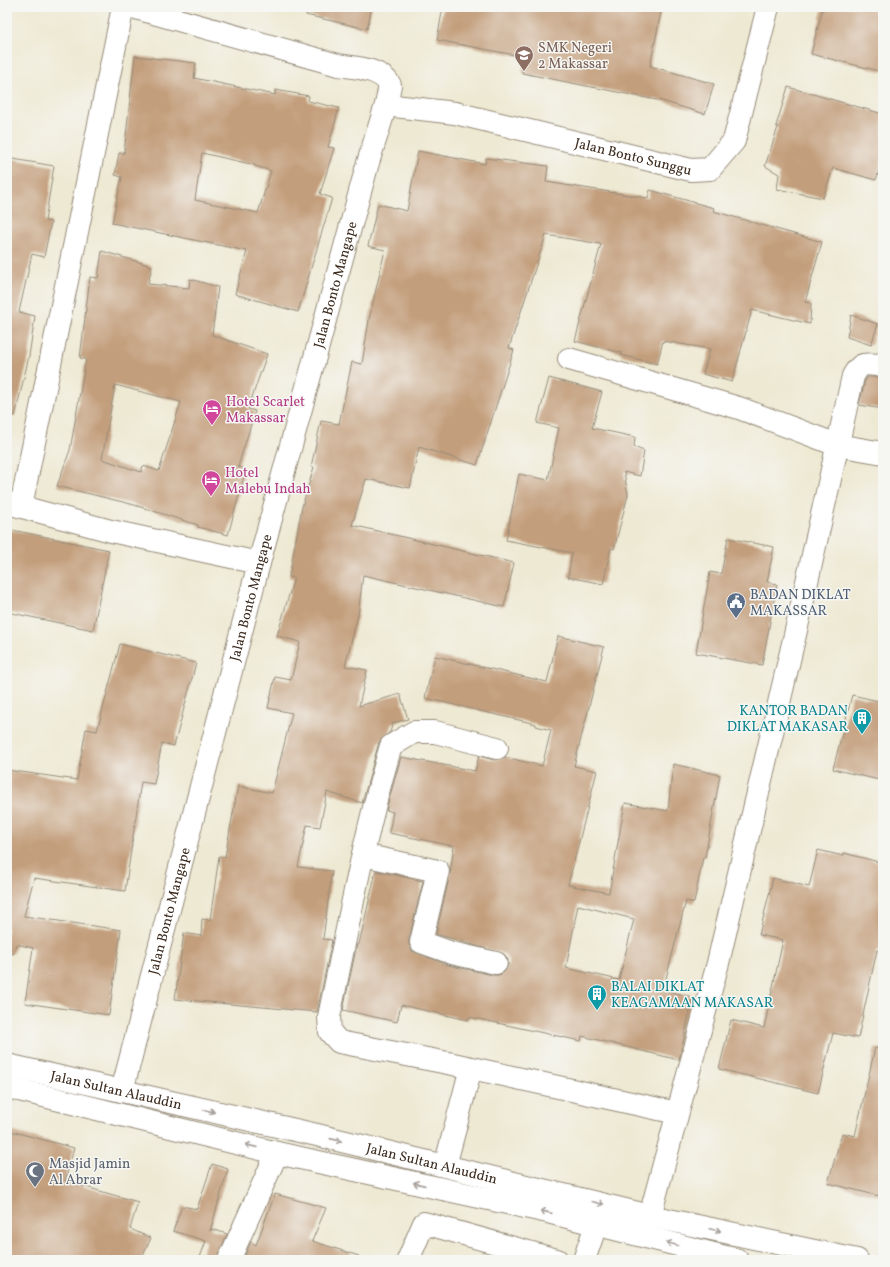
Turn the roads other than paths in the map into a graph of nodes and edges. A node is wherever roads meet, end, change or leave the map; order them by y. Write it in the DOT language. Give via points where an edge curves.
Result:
graph roads {
  1 [pos="123,7"];
  2 [pos="132,7"];
  3 [pos="768,7"];
  4 [pos="386,105"];
  5 [pos="569,359"];
  6 [pos="883,364"];
  7 [pos="837,445"];
  8 [pos="883,453"];
  9 [pos="14,504"];
  10 [pos="259,563"];
  11 [pos="497,748"];
  12 [pos="363,855"];
  13 [pos="496,963"];
  14 [pos="7,1065"];
  15 [pos="472,1068"];
  16 [pos="126,1077"];
  17 [pos="7,1087"];
  18 [pos="677,1113"];
  19 [pos="277,1153"];
  20 [pos="446,1166"];
  21 [pos="650,1216"];
  22 [pos="596,1225"];
  23 [pos="706,1256"];
  24 [pos="229,1260"];
  25 [pos="408,1260"];
  26 [pos="556,1260"];
  27 [pos="584,1260"];
  28 [pos="737,1260"];
  29 [pos="857,1260"];
  1 -- 9 [label="street"];
  2 -- 4 [label="street, Jalan Bonto Mangape" via="338,66 367,70 383,76 390,85"];
  3 -- 4 [label="street, Jalan Bonto Sunggu" via="734,141 710,169 691,170 455,113"];
  4 -- 10 [label="street, Jalan Bonto Mangape" via="366,166"];
  5 -- 7 [label="street" via="739,408"];
  6 -- 7 [label="street" via="865,363 853,376"];
  7 -- 8 [label="street"];
  7 -- 18 [label="street" via="718,963"];
  9 -- 10 [label="street" via="111,531"];
  10 -- 16 [label="street, Jalan Bonto Mangape"];
  11 -- 12 [label="street" via="435,732 414,732 391,746"];
  12 -- 13 [label="street" via="438,871 421,942 452,953"];
  12 -- 15 [label="street" via="329,1017 330,1032 339,1042"];
  14 -- 16 [label="street, Jalan Sultan Alauddin"];
  15 -- 18 [label="street"];
  15 -- 20 [label="street"];
  16 -- 20 [label="street, Jalan Sultan Alauddin, one-way"];
  19 -- 17 [label="street, Jalan Sultan Alauddin, one-way"];
  18 -- 21 [label="street"];
  22 -- 19 [label="street, Jalan Sultan Alauddin, one-way" via="548,1212"];
  19 -- 24 [label="street"];
  20 -- 21 [label="street, Jalan Sultan Alauddin, one-way"];
  21 -- 29 [label="street, Jalan Sultan Alauddin, one-way"];
  23 -- 22 [label="street, Jalan Sultan Alauddin, one-way"];
  22 -- 27 [label="street"];
  23 -- 28 [label="street, Jalan Sultan Alauddin"];
  25 -- 26 [label="street" via="424,1223"];
}
